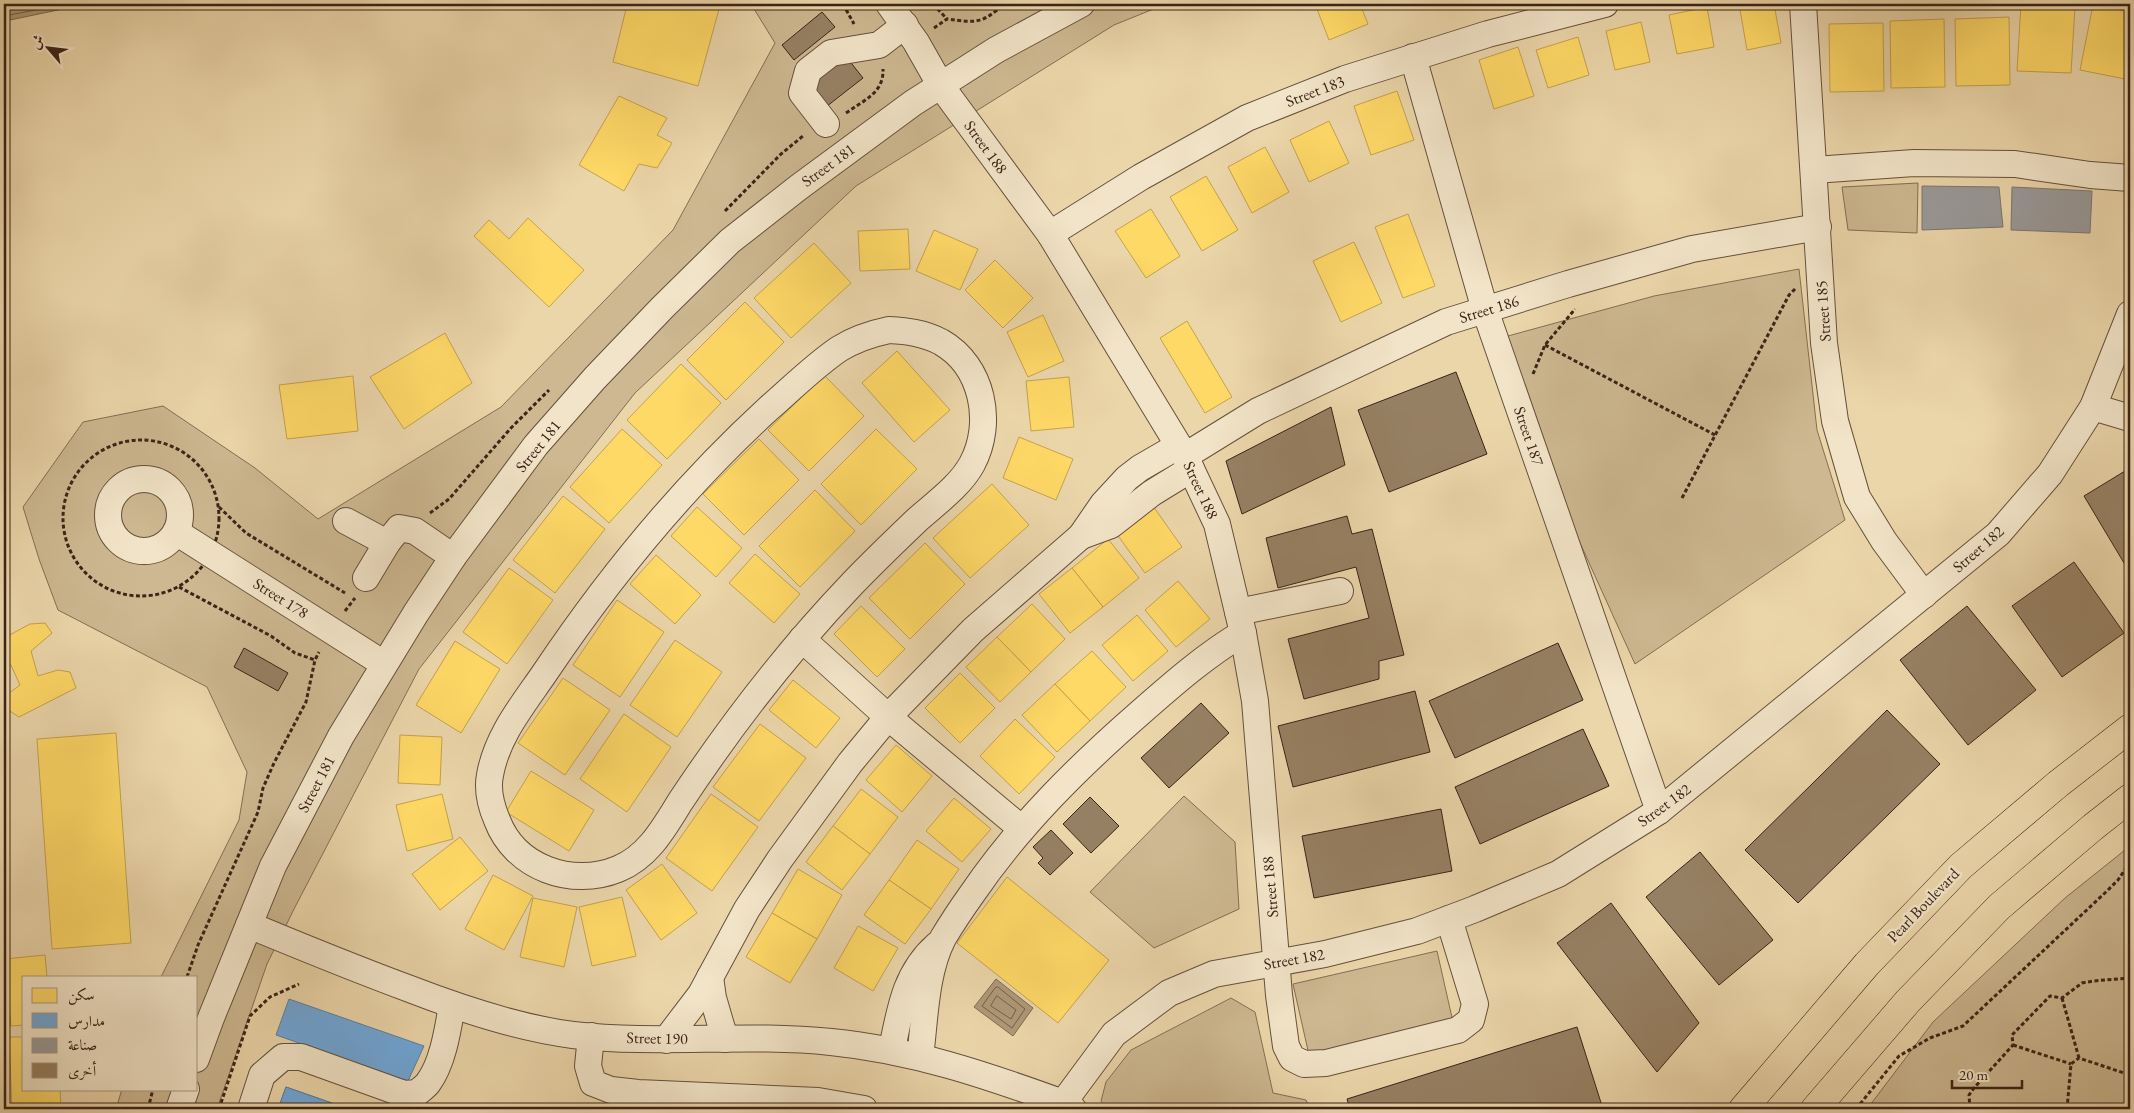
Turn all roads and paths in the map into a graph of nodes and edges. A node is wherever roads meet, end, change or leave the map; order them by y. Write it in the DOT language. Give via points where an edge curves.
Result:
graph roads {
  1 [pos="890,4"];
  2 [pos="933,4"];
  3 [pos="1081,4"];
  4 [pos="1604,4"];
  5 [pos="1803,4"];
  6 [pos="947,19"];
  7 [pos="905,25"];
  8 [pos="1413,57"];
  9 [pos="941,86"];
  10 [pos="826,124"];
  11 [pos="1814,170"];
  12 [pos="2130,178"];
  13 [pos="1818,227"];
  14 [pos="1050,234"];
  15 [pos="1820,265"];
  16 [pos="1579,303"];
  17 [pos="1485,310"];
  18 [pos="2130,314"];
  19 [pos="1545,345"];
  20 [pos="1532,377"];
  21 [pos="2093,407"];
  22 [pos="2130,418"];
  23 [pos="1715,435"];
  24 [pos="1184,457"];
  25 [pos="1682,498"];
  26 [pos="218,507"];
  27 [pos="346,521"];
  28 [pos="176,532"];
  29 [pos="387,543"];
  30 [pos="211,554"];
  31 [pos="453,558"];
  32 [pos="362,586"];
  33 [pos="178,587"];
  34 [pos="1340,591"];
  35 [pos="1924,595"];
  36 [pos="1241,622"];
  37 [pos="802,639"];
  38 [pos="315,660"];
  39 [pos="384,664"];
  40 [pos="888,717"];
  41 [pos="2130,728"];
  42 [pos="2130,798"];
  43 [pos="1659,811"];
  44 [pos="1022,829"];
  45 [pos="2130,862"];
  46 [pos="1449,919"];
  47 [pos="249,925"];
  48 [pos="943,940"];
  49 [pos="1277,962"];
  50 [pos="710,977"];
  51 [pos="2130,978"];
  52 [pos="299,984"];
  53 [pos="2062,998"];
  54 [pos="452,1005"];
  55 [pos="591,1036"];
  56 [pos="725,1038"];
  57 [pos="666,1040"];
  58 [pos="2013,1045"];
  59 [pos="892,1049"];
  60 [pos="198,1054"];
  61 [pos="920,1057"];
  62 [pos="2079,1058"];
  63 [pos="2070,1064"];
  64 [pos="2130,1075"];
  65 [pos="153,1090"];
  66 [pos="186,1090"];
  67 [pos="1068,1106"];
  68 [pos="148,1109"];
  69 [pos="179,1109"];
  70 [pos="219,1109"];
  71 [pos="251,1109"];
  72 [pos="864,1109"];
  73 [pos="1743,1109"];
  74 [pos="1815,1109"];
  75 [pos="1856,1109"];
  76 [pos="1970,1109"];
  77 [pos="2067,1109"];
  1 -- 7 [label="street, Street 188"];
  2 -- 6 [label="path"];
  3 -- 9 [label="street, Street 181" via="996,50"];
  4 -- 8 [label="street, Street 183"];
  5 -- 11 [label="street, Street 185"];
  7 -- 9 [label="street, Street 188"];
  7 -- 10 [label="street" via="880,45 831,53 808,71 802,93"];
  8 -- 14 [label="street, Street 183" via="1344,79 1247,118 1141,177"];
  8 -- 17 [label="street, Street 187"];
  9 -- 14 [label="street, Street 188"];
  9 -- 31 [label="street, Street 181" via="799,187 722,249 655,315 546,433"];
  11 -- 12 [label="street" via="1914,163 2016,164"];
  11 -- 13 [label="street, Street 185"];
  13 -- 15 [label="street, Street 185"];
  13 -- 17 [label="street, Street 186" via="1692,249"];
  14 -- 24 [label="street, Street 188"];
  15 -- 23 [label="path" via="1789,295"];
  15 -- 35 [label="street, Street 185" via="1824,343 1835,421 1857,497 1884,541"];
  16 -- 19 [label="path"];
  17 -- 24 [label="street, Street 186" via="1446,322 1258,412"];
  17 -- 43 [label="street, Street 187"];
  18 -- 21 [label="street, Street 182"];
  19 -- 20 [label="path"];
  19 -- 23 [label="path"];
  21 -- 22 [label="street"];
  21 -- 35 [label="street, Street 182" via="2050,474 1998,534"];
  23 -- 25 [label="path"];
  24 -- 36 [label="street, Street 188" via="1217,524"];
  24 -- 40 [label="street, Street 186" via="1152,493 1111,524 1082,536 973,630"];
  26 -- 30 [label="path" via="218,531"];
  26 -- 32 [label="path" via="246,533 347,594"];
  26 -- 33 [label="path" via="212,484 198,464 179,449 156,441 133,440 109,446 89,459 74,478 66,496 63,515 68,544 85,573 112,591 134,596 157,595"];
  27 -- 29 [label="street"];
  28 -- 30 [label="street, Street 178"];
  29 -- 31 [label="street" via="399,528 409,528"];
  29 -- 32 [label="street"];
  30 -- 33 [label="path" via="197,573"];
  30 -- 39 [label="street, Street 178"];
  31 -- 39 [label="street, Street 181"];
  33 -- 38 [label="path" via="271,636 295,653"];
  34 -- 36 [label="street"];
  35 -- 43 [label="street, Street 182"];
  36 -- 44 [label="street" via="1217,648 1115,734"];
  36 -- 49 [label="street, Street 188" via="1255,701"];
  37 -- 37 [label="street" via="727,734 662,831 644,853 621,868 595,876 558,874 541,868 518,853 501,831 491,805 489,778 501,738 573,630 647,535 741,435 837,350 862,336 889,330 917,332 942,343 963,362 978,386 984,413 981,441 971,467"];
  37 -- 40 [label="street"];
  39 -- 47 [label="street, Street 181" via="300,812"];
  40 -- 44 [label="street"];
  40 -- 50 [label="street, Street 186" via="838,778 780,859"];
  41 -- 73 [label="main road, Pearl Boulevard" via="1961,866 1867,964"];
  42 -- 74 [label="main road" via="1999,907 1908,1001"];
  43 -- 46 [label="street, Street 182" via="1558,874"];
  44 -- 48 [label="street" via="980,882"];
  45 -- 75 [label="path" via="2112,886 1963,1026 1930,1038 1899,1056"];
  46 -- 49 [label="street, Street 182" via="1370,944"];
  46 -- 49 [label="street, Street 188" via="1475,1004 1471,1020 1458,1030 1326,1063 1304,1064 1292,1058 1286,1046"];
  47 -- 54 [label="street, Street 190"];
  47 -- 60 [label="street, Street 181"];
  48 -- 59 [label="street" via="930,950 911,976 904,991"];
  48 -- 61 [label="street" via="929,987"];
  49 -- 67 [label="street, Street 182" via="1214,974 1169,993 1114,1034"];
  50 -- 56 [label="street"];
  50 -- 57 [label="street, Street 186" via="691,1010"];
  51 -- 53 [label="path" via="2082,983"];
  52 -- 70 [label="path" via="270,997 250,1016"];
  53 -- 58 [label="path" via="2050,996 2012,1035"];
  53 -- 62 [label="path"];
  54 -- 55 [label="street, Street 190" via="502,1020"];
  54 -- 71 [label="street" via="448,1034 438,1062 428,1083 416,1094 404,1094 301,1057 283,1057 262,1075"];
  55 -- 57 [label="street, Street 190"];
  55 -- 72 [label="street" via="588,1066 593,1083 611,1090 818,1101"];
  56 -- 57 [label="street, Street 190"];
  56 -- 59 [label="street, Street 190" via="829,1041"];
  58 -- 63 [label="path"];
  58 -- 76 [label="path" via="1974,1088 1970,1095"];
  59 -- 61 [label="street, Street 190"];
  61 -- 67 [label="street, Street 190" via="983,1074"];
  62 -- 63 [label="path"];
  62 -- 64 [label="path"];
  63 -- 77 [label="path"];
  65 -- 68 [label="path"];
  66 -- 69 [label="street"];
}
